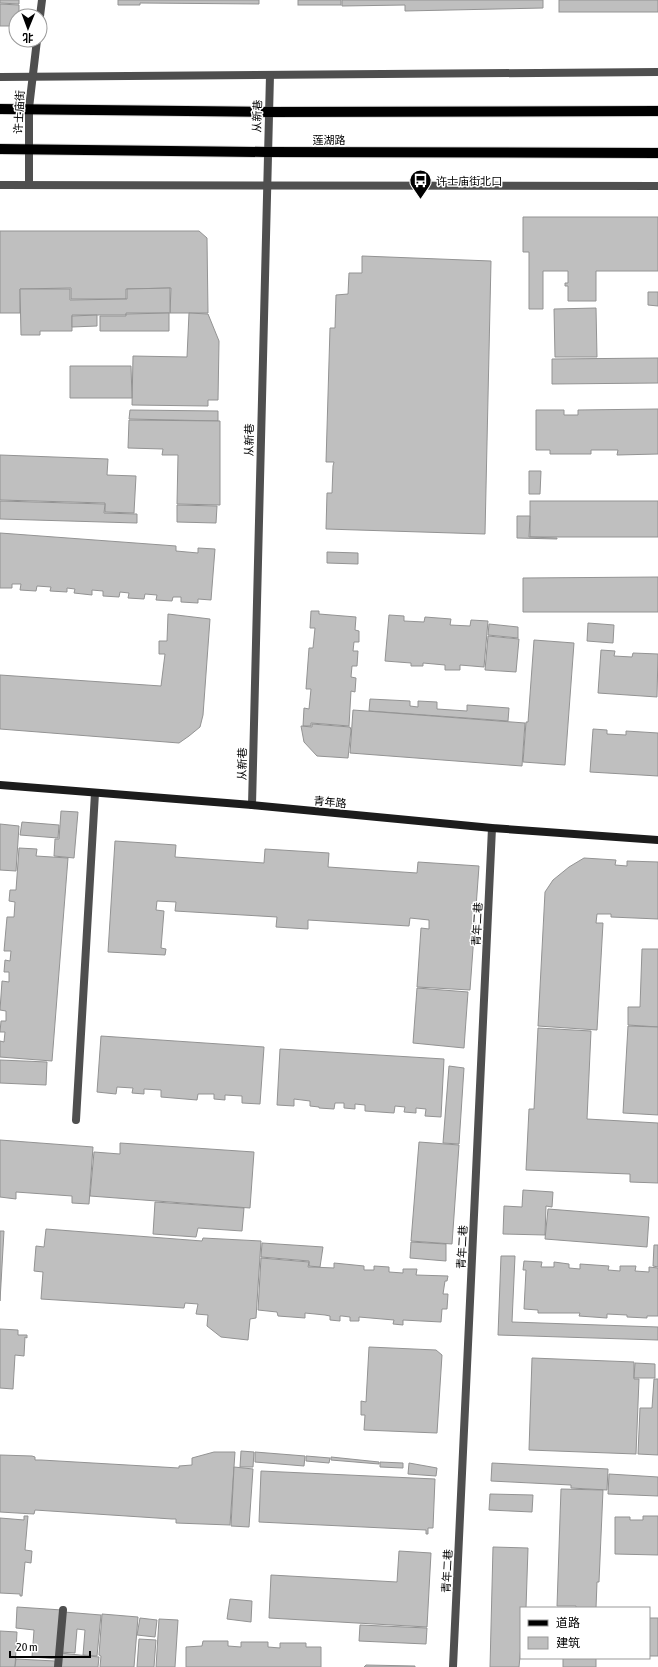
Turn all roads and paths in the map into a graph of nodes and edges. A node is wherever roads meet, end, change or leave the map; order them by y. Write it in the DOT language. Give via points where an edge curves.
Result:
graph roads {
  1 [pos="36,48"];
  2 [pos="658,72"];
  3 [pos="270,75"];
  4 [pos="0,77"];
  5 [pos="33,77"];
  6 [pos="29,108"];
  7 [pos="0,109"];
  8 [pos="658,111"];
  9 [pos="268,112"];
  10 [pos="0,149"];
  11 [pos="28,149"];
  12 [pos="267,152"];
  13 [pos="658,153"];
  14 [pos="0,185"];
  15 [pos="29,185"];
  16 [pos="266,186"];
  17 [pos="658,186"];
  18 [pos="0,785"];
  19 [pos="95,793"];
  20 [pos="252,805"];
  21 [pos="492,828"];
  22 [pos="658,840"];
  23 [pos="76,1120"];
  24 [pos="63,1610"];
  25 [pos="58,1667"];
  26 [pos="453,1667"];
  1 -- 5 [label="street, 许士庙街"];
  2 -- 3 [label="street"];
  3 -- 5 [label="street"];
  3 -- 9 [label="street, 从新巷"];
  4 -- 5 [label="street"];
  5 -- 6 [label="street, 许士庙街"];
  6 -- 7 [label="main road"];
  6 -- 9 [label="main road"];
  6 -- 11 [label="street, 许士庙街"];
  8 -- 9 [label="main road"];
  9 -- 12 [label="street, 从新巷"];
  10 -- 11 [label="main road, 莲湖路"];
  11 -- 12 [label="main road, 莲湖路"];
  11 -- 15 [label="street, 许士庙街"];
  12 -- 13 [label="main road, 莲湖路"];
  12 -- 16 [label="street, 从新巷"];
  14 -- 15 [label="street"];
  15 -- 16 [label="street"];
  16 -- 17 [label="street"];
  16 -- 20 [label="street, 从新巷"];
  18 -- 19 [label="street, 青年路"];
  19 -- 20 [label="street, 青年路"];
  19 -- 23 [label="street"];
  20 -- 21 [label="street, 青年路"];
  21 -- 22 [label="street, 青年路"];
  21 -- 26 [label="street, 青年二巷"];
  24 -- 25 [label="street"];
}
